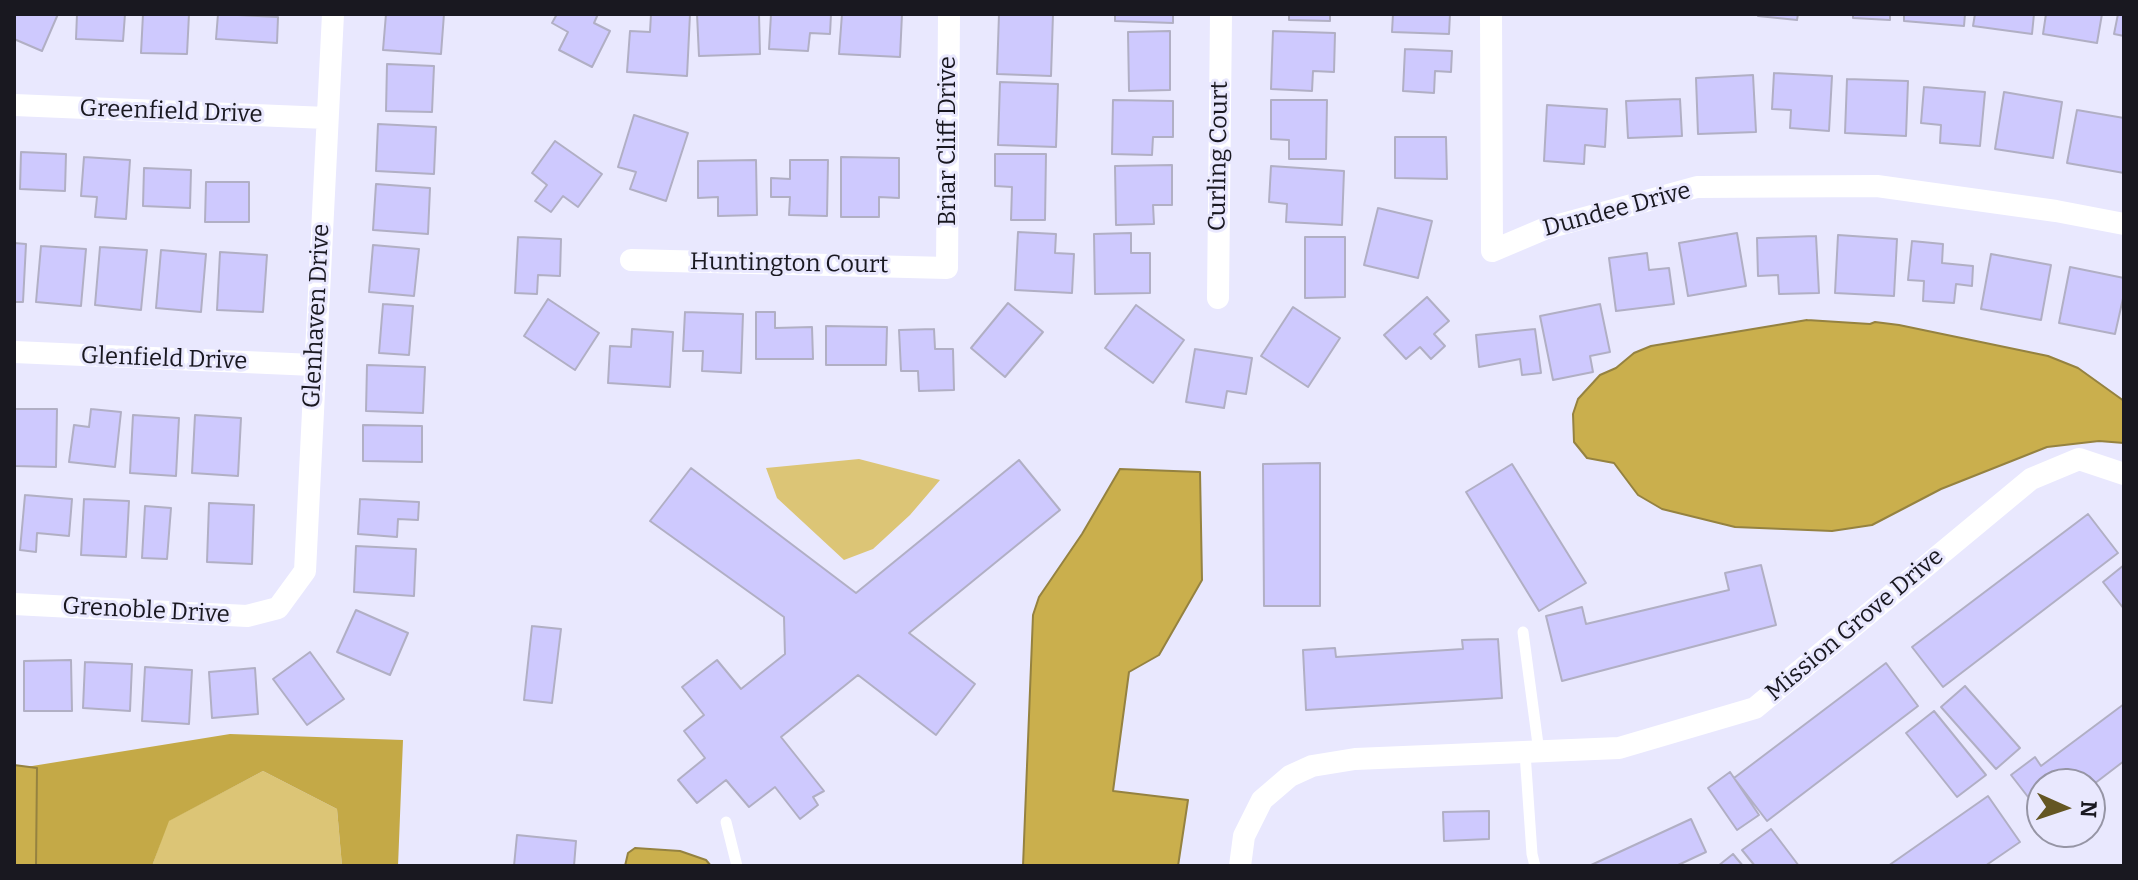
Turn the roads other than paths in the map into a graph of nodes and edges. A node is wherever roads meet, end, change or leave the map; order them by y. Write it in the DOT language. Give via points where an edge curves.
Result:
graph roads {
  1 [pos="333,14"];
  2 [pos="949,14"];
  3 [pos="1221,14"];
  4 [pos="1491,14"];
  5 [pos="14,105"];
  6 [pos="327,118"];
  7 [pos="2124,224"];
  8 [pos="631,260"];
  9 [pos="947,268"];
  10 [pos="1218,298"];
  11 [pos="14,352"];
  12 [pos="314,365"];
  13 [pos="2124,474"];
  14 [pos="14,604"];
  15 [pos="278,608"];
  16 [pos="1523,632"];
  17 [pos="1532,752"];
  18 [pos="726,822"];
  19 [pos="737,866"];
  20 [pos="1240,866"];
  21 [pos="1535,866"];
  1 -- 6 [label="street, Glenhaven Drive"];
  2 -- 9 [label="street, Briar Cliff Drive"];
  3 -- 10 [label="street, Curling Court"];
  4 -- 7 [label="street, Dundee Drive" via="1492,251 1544,229 1697,187 1877,186"];
  5 -- 6 [label="street, Greenfield Drive"];
  6 -- 12 [label="street, Glenhaven Drive"];
  8 -- 9 [label="street, Huntington Court"];
  11 -- 12 [label="street, Glenfield Drive"];
  12 -- 15 [label="street, Glenhaven Drive" via="305,571"];
  13 -- 17 [label="street, Mission Grove Drive" via="2079,459 2031,479 1755,708 1619,748"];
  14 -- 15 [label="street, Grenoble Drive" via="247,616"];
  16 -- 17 [label="lane"];
  17 -- 20 [label="street, Mission Grove Drive" via="1355,759 1312,766 1282,781 1262,800 1244,836"];
  17 -- 21 [label="lane"];
  18 -- 19 [label="lane"];
}
